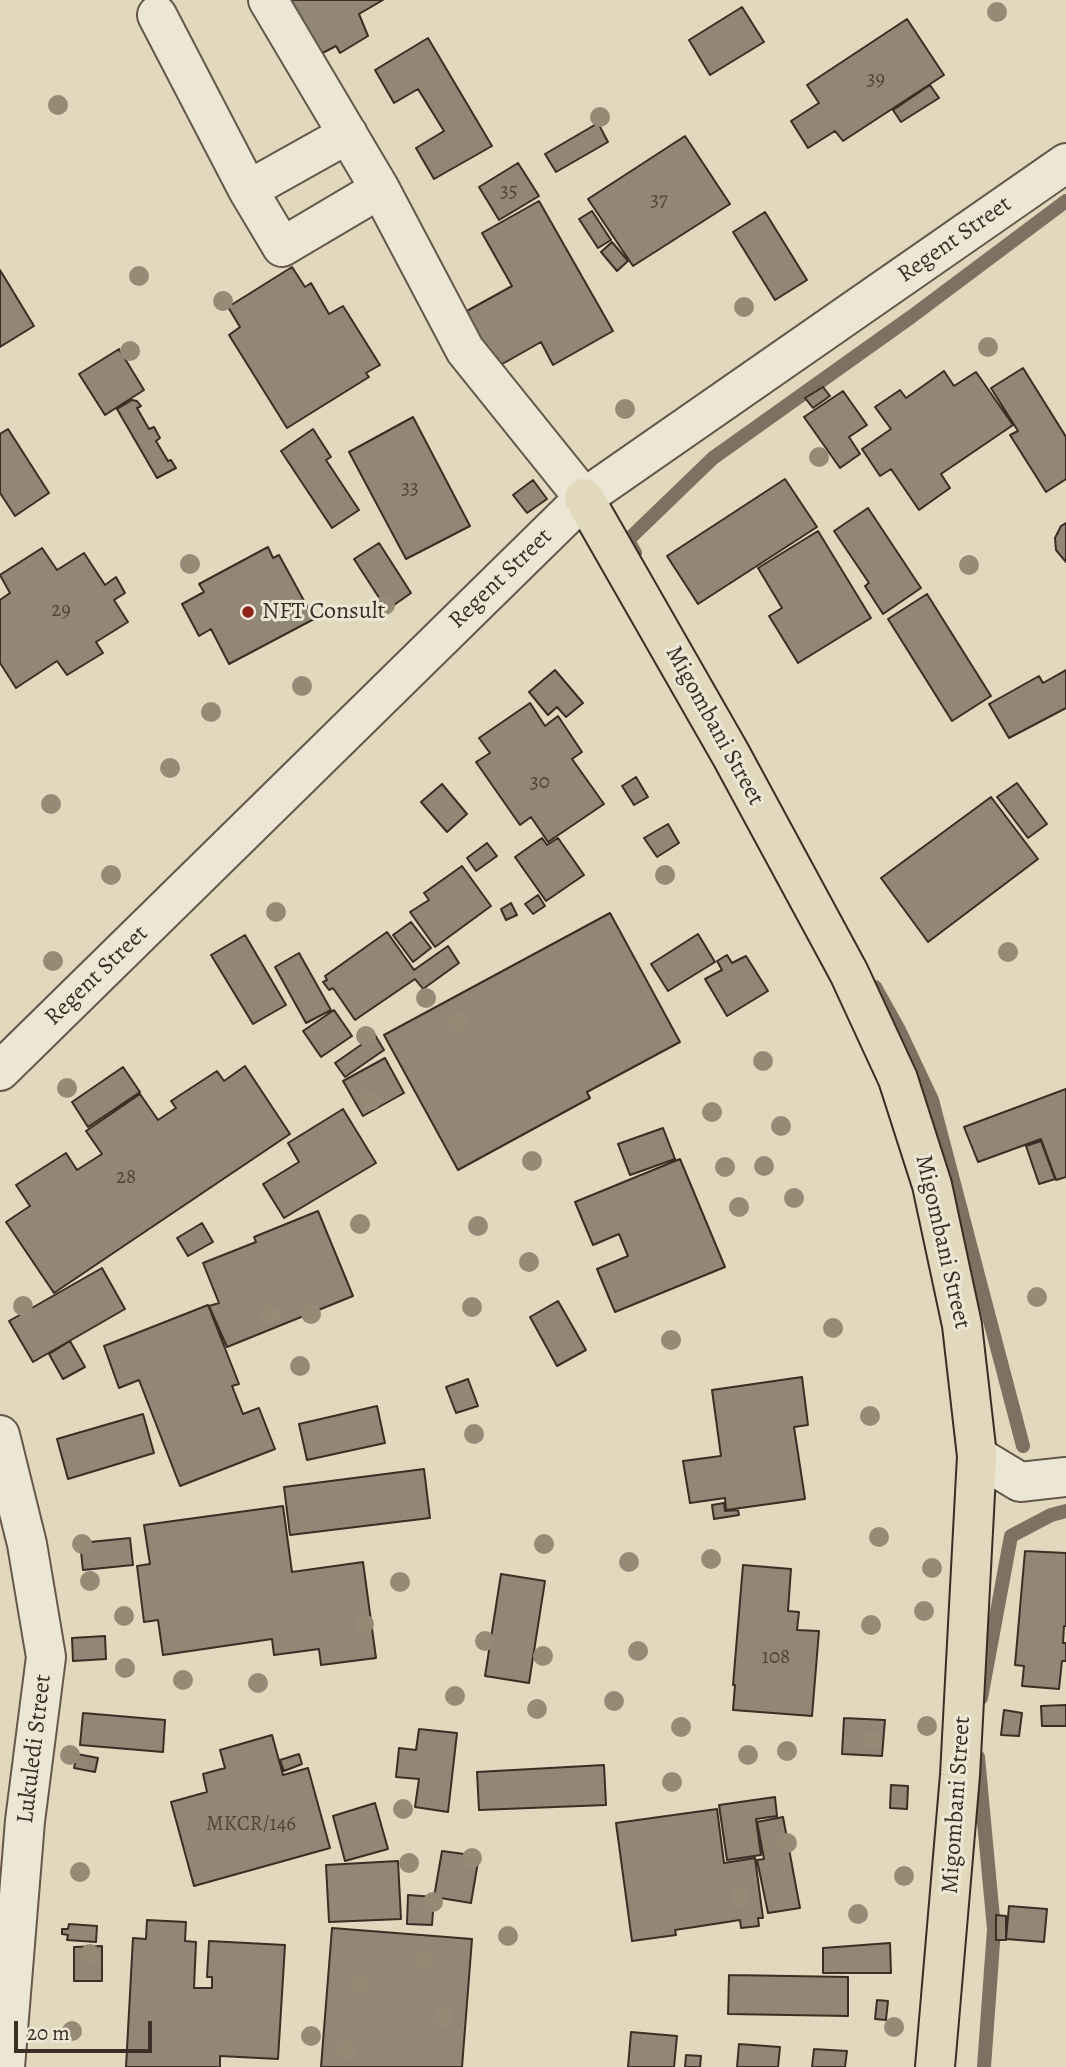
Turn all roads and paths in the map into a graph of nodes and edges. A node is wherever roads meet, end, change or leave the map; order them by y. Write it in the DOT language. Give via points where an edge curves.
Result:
graph roads {
  1 [pos="268,0"];
  2 [pos="157,15"];
  3 [pos="348,134"];
  4 [pos="1066,163"];
  5 [pos="380,189"];
  6 [pos="248,190"];
  7 [pos="584,498"];
  8 [pos="0,1072"];
  9 [pos="0,1435"];
  10 [pos="977,1456"];
  11 [pos="1066,1478"];
  12 [pos="5,2067"];
  13 [pos="935,2067"];
  1 -- 3 [label="street"];
  2 -- 6 [label="street"];
  3 -- 5 [label="street"];
  3 -- 6 [label="street"];
  4 -- 7 [label="street, Regent Street"];
  5 -- 6 [label="street" via="282,247"];
  5 -- 7 [label="street" via="465,350"];
  7 -- 8 [label="street, Regent Street"];
  7 -- 10 [label="main road, Migombani Street" via="849,973 898,1079 932,1185 960,1312"];
  9 -- 12 [label="street, Lukuledi Street" via="27,1544 47,1657 25,1821"];
  10 -- 11 [label="street" via="1020,1482"];
  10 -- 13 [label="main road, Migombani Street" via="960,1775"];
}
